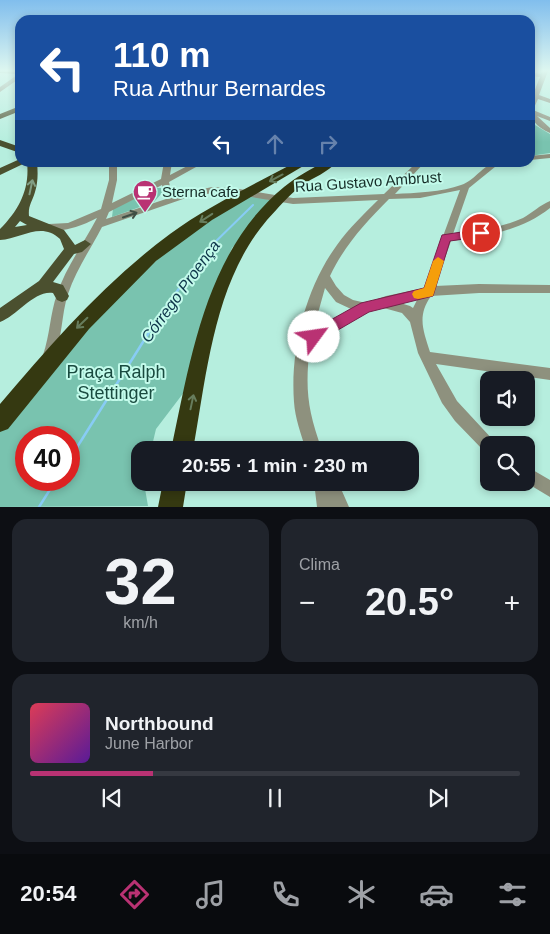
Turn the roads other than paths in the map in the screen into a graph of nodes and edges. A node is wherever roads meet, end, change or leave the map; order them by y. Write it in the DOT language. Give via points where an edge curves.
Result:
graph roads {
  1 [pos="535,96"];
  2 [pos="550,101"];
  3 [pos="15,110"];
  4 [pos="535,113"];
  5 [pos="2,114"];
  6 [pos="535,118"];
  7 [pos="550,119"];
  8 [pos="550,131"];
  9 [pos="0,143"];
  10 [pos="15,148"];
  11 [pos="550,156"];
  12 [pos="535,158"];
  13 [pos="15,164"];
  14 [pos="32,167"];
  15 [pos="113,167"];
  16 [pos="167,167"];
  17 [pos="192,167"];
  18 [pos="296,167"];
  19 [pos="324,167"];
  20 [pos="417,167"];
  21 [pos="491,167"];
  22 [pos="0,172"];
  23 [pos="165,180"];
  24 [pos="465,187"];
  25 [pos="167,191"];
  26 [pos="248,193"];
  27 [pos="427,194"];
  28 [pos="184,196"];
  29 [pos="387,197"];
  30 [pos="278,200"];
  31 [pos="161,204"];
  32 [pos="550,204"];
  33 [pos="24,208"];
  34 [pos="105,210"];
  35 [pos="455,215"];
  36 [pos="5,225"];
  37 [pos="99,225"];
  38 [pos="49,227"];
  39 [pos="0,237"];
  40 [pos="446,238"];
  41 [pos="86,244"];
  42 [pos="70,250"];
  43 [pos="325,277"];
  44 [pos="40,289"];
  45 [pos="550,289"];
  46 [pos="428,292"];
  47 [pos="62,296"];
  48 [pos="381,304"];
  49 [pos="366,307"];
  50 [pos="0,316"];
  51 [pos="416,320"];
  52 [pos="304,342"];
  53 [pos="427,357"];
  54 [pos="42,371"];
  55 [pos="550,374"];
  56 [pos="0,421"];
  57 [pos="480,436"];
  58 [pos="184,441"];
  59 [pos="312,441"];
  60 [pos="535,480"];
  61 [pos="550,489"];
  62 [pos="173,491"];
  63 [pos="323,491"];
  64 [pos="334,491"];
  65 [pos="170,506"];
  66 [pos="325,506"];
  67 [pos="341,506"];
  1 -- 2 [label="street"];
  3 -- 5 [label="main road"];
  4 -- 7 [label="street"];
  6 -- 8 [label="street"];
  9 -- 10 [label="main road"];
  11 -- 12 [label="street"];
  13 -- 22 [label="main road"];
  33 -- 14 [label="main road, one-way" via="32,190"];
  15 -- 34 [label="street" via="114,187"];
  16 -- 23 [label="street"];
  17 -- 23 [label="street"];
  18 -- 26 [label="highway, one-way"];
  19 -- 30 [label="highway"];
  20 -- 29 [label="street"];
  21 -- 24 [label="street"];
  23 -- 25 [label="street"];
  23 -- 34 [label="street"];
  24 -- 27 [label="street, Rua Gustavo Ambrust"];
  24 -- 35 [label="street"];
  25 -- 28 [label="street"];
  25 -- 31 [label="street"];
  26 -- 28 [label="street, Rua Gustavo Ambrust" via="223,190"];
  26 -- 30 [label="street, Rua Gustavo Ambrust"];
  26 -- 54 [label="highway, one-way" via="176,237 143,264 78,327"];
  27 -- 29 [label="street, Rua Gustavo Ambrust"];
  27 -- 35 [label="street" via="448,200"];
  28 -- 31 [label="street, Rua Gustavo Ambrust"];
  29 -- 30 [label="street, Rua Gustavo Ambrust"];
  29 -- 43 [label="street" via="340,248"];
  58 -- 30 [label="highway, one-way" via="206,337 222,282 244,241"];
  37 -- 31 [label="street, Rua Gustavo Ambrust, one-way"];
  32 -- 40 [label="street" via="531,219 515,226"];
  33 -- 36 [label="main road"];
  33 -- 38 [label="main road" via="24,218"];
  34 -- 37 [label="street"];
  34 -- 38 [label="street" via="79,223"];
  35 -- 40 [label="street"];
  36 -- 39 [label="main road"];
  37 -- 41 [label="street"];
  38 -- 39 [label="main road" via="26,228"];
  38 -- 42 [label="main road" via="65,234"];
  40 -- 46 [label="street"];
  41 -- 42 [label="main road"];
  41 -- 47 [label="street"];
  42 -- 44 [label="main road"];
  43 -- 49 [label="street" via="336,297 352,306"];
  43 -- 52 [label="street"];
  44 -- 47 [label="main road" via="58,289"];
  44 -- 50 [label="main road"];
  45 -- 46 [label="street" via="468,288"];
  46 -- 48 [label="street"];
  46 -- 51 [label="street" via="418,307"];
  47 -- 54 [label="street" via="54,344"];
  48 -- 49 [label="street"];
  48 -- 51 [label="street" via="406,309"];
  49 -- 52 [label="street"];
  51 -- 53 [label="street"];
  52 -- 59 [label="street" via="301,403"];
  53 -- 55 [label="street"];
  53 -- 57 [label="street" via="451,405"];
  54 -- 56 [label="highway"];
  60 -- 61 [label="street"];
  62 -- 65 [label="highway"];
  63 -- 66 [label="street"];
  64 -- 67 [label="street"];
}
